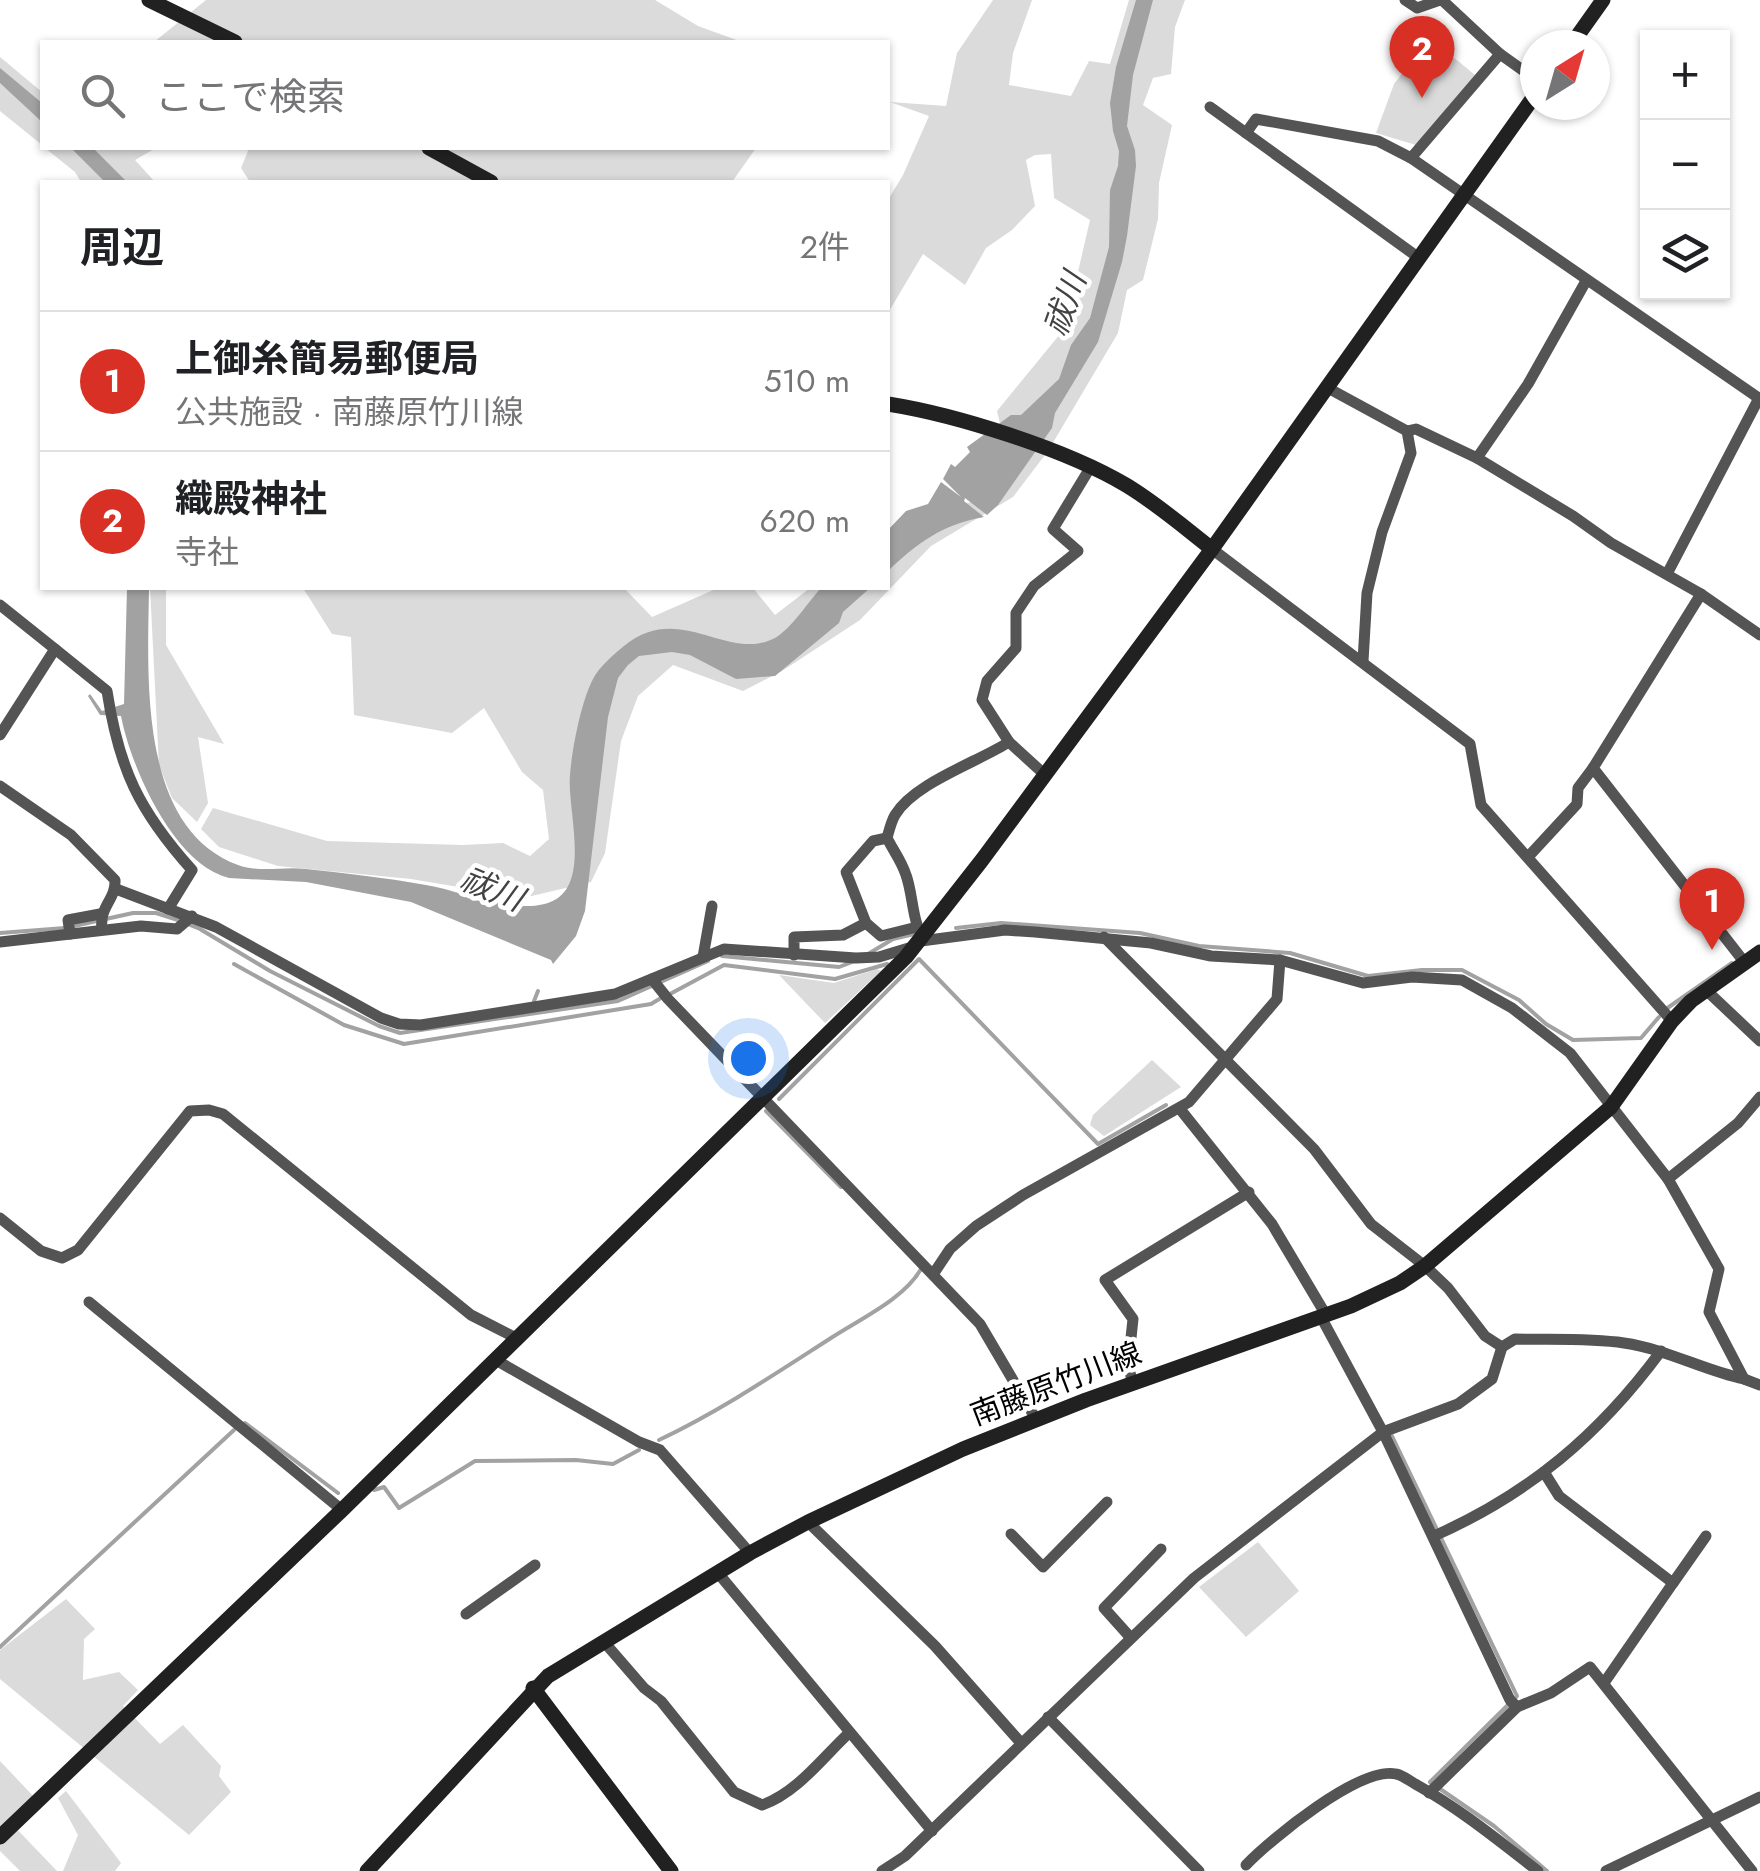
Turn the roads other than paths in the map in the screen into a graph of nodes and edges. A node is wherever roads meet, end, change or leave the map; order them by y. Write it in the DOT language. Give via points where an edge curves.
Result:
graph roads {
  1 [pos="148,0"];
  2 [pos="1406,0"];
  3 [pos="1441,0"];
  4 [pos="1603,0"];
  5 [pos="1582,30"];
  6 [pos="230,40"];
  7 [pos="1500,54"];
  8 [pos="1520,68"];
  9 [pos="1210,106"];
  10 [pos="1520,115"];
  11 [pos="1246,132"];
  12 [pos="433,150"];
  13 [pos="1411,158"];
  14 [pos="486,180"];
  15 [pos="1462,196"];
  16 [pos="1418,258"];
  17 [pos="1586,281"];
  18 [pos="1326,387"];
  19 [pos="1759,398"];
  20 [pos="890,404"];
  21 [pos="1407,431"];
  22 [pos="1476,458"];
  23 [pos="1090,468"];
  24 [pos="1212,549"];
  25 [pos="1667,574"];
  26 [pos="1701,594"];
  27 [pos="0,605"];
  28 [pos="1760,635"];
  29 [pos="55,649"];
  30 [pos="1363,662"];
  31 [pos="0,735"];
  32 [pos="1010,742"];
  33 [pos="1594,768"];
  34 [pos="1044,774"];
  35 [pos="0,786"];
  36 [pos="887,838"];
  37 [pos="1528,857"];
  38 [pos="116,889"];
  39 [pos="712,906"];
  40 [pos="168,909"];
  41 [pos="100,914"];
  42 [pos="192,916"];
  43 [pos="866,923"];
  44 [pos="69,927"];
  45 [pos="102,928"];
  46 [pos="919,938"];
  47 [pos="1104,938"];
  48 [pos="0,942"];
  49 [pos="1760,952"];
  50 [pos="794,955"];
  51 [pos="703,957"];
  52 [pos="1280,960"];
  53 [pos="1744,963"];
  54 [pos="654,981"];
  55 [pos="1706,990"];
  56 [pos="1672,1021"];
  57 [pos="1760,1041"];
  58 [pos="1225,1061"];
  59 [pos="1760,1097"];
  60 [pos="763,1098"];
  61 [pos="1611,1106"];
  62 [pos="1180,1109"];
  63 [pos="1668,1179"];
  64 [pos="1249,1192"];
  65 [pos="0,1218"];
  66 [pos="1424,1266"];
  67 [pos="934,1273"];
  68 [pos="89,1302"];
  69 [pos="1324,1316"];
  70 [pos="516,1338"];
  71 [pos="1502,1347"];
  72 [pos="1661,1352"];
  73 [pos="494,1359"];
  74 [pos="1744,1380"];
  75 [pos="1133,1383"];
  76 [pos="1760,1385"];
  77 [pos="1037,1421"];
  78 [pos="1383,1432"];
  79 [pos="1544,1472"];
  80 [pos="1107,1502"];
  81 [pos="342,1510"];
  82 [pos="808,1522"];
  83 [pos="1010,1534"];
  84 [pos="1437,1535"];
  85 [pos="1706,1536"];
  86 [pos="1162,1549"];
  87 [pos="750,1553"];
  88 [pos="535,1565"];
  89 [pos="718,1573"];
  90 [pos="1673,1583"];
  91 [pos="466,1614"];
  92 [pos="1130,1637"];
  93 [pos="606,1642"];
  94 [pos="1604,1683"];
  95 [pos="533,1688"];
  96 [pos="1513,1704"];
  97 [pos="1048,1718"];
  98 [pos="849,1732"];
  99 [pos="1021,1743"];
  100 [pos="1429,1793"];
  101 [pos="1760,1797"];
  102 [pos="1712,1821"];
  103 [pos="932,1830"];
  104 [pos="0,1837"];
  105 [pos="1248,1869"];
  106 [pos="367,1871"];
  107 [pos="671,1871"];
  108 [pos="882,1871"];
  109 [pos="1199,1871"];
  110 [pos="1538,1871"];
  111 [pos="1606,1871"];
  112 [pos="1752,1871"];
  1 -- 6 [label="street"];
  2 -- 3 [label="street" via="1416,8"];
  3 -- 7 [label="street"];
  4 -- 5 [label="street"];
  7 -- 8 [label="street"];
  7 -- 13 [label="street"];
  9 -- 11 [label="street"];
  10 -- 15 [label="street"];
  11 -- 13 [label="street" via="1256,119 1378,142"];
  11 -- 16 [label="street"];
  12 -- 14 [label="street"];
  13 -- 15 [label="street"];
  15 -- 16 [label="street"];
  15 -- 17 [label="street"];
  16 -- 18 [label="street"];
  17 -- 19 [label="street"];
  17 -- 22 [label="street" via="1519,400"];
  18 -- 21 [label="street"];
  18 -- 24 [label="street"];
  19 -- 25 [label="street"];
  20 -- 23 [label="street" via="927,410"];
  21 -- 22 [label="street" via="1416,429"];
  21 -- 30 [label="street" via="1411,452 1367,593"];
  22 -- 25 [label="street"];
  23 -- 24 [label="street" via="1138,493"];
  23 -- 32 [label="street" via="1052,529 1078,551 1034,586 1016,613 1016,648 987,681 982,700"];
  24 -- 30 [label="street"];
  24 -- 34 [label="street"];
  25 -- 26 [label="street"];
  26 -- 28 [label="street"];
  26 -- 33 [label="street"];
  27 -- 29 [label="street"];
  29 -- 31 [label="street"];
  29 -- 40 [label="street" via="107,691 128,779 192,870"];
  30 -- 37 [label="street" via="1470,744 1481,804"];
  32 -- 34 [label="street"];
  32 -- 36 [label="street" via="916,795 895,814"];
  33 -- 37 [label="street" via="1578,788 1577,804"];
  33 -- 53 [label="street"];
  34 -- 46 [label="street"];
  35 -- 38 [label="street" via="96,858"];
  36 -- 43 [label="street" via="872,842 846,872"];
  36 -- 46 [label="street" via="905,871"];
  37 -- 56 [label="street"];
  38 -- 40 [label="street"];
  38 -- 41 [label="street"];
  39 -- 51 [label="street"];
  40 -- 42 [label="street"];
  41 -- 44 [label="street"];
  41 -- 45 [label="street"];
  42 -- 45 [label="street" via="176,930"];
  42 -- 54 [label="street" via="399,1024 544,1006"];
  43 -- 46 [label="street" via="881,936"];
  43 -- 50 [label="street" via="844,935 794,936"];
  44 -- 45 [label="street"];
  44 -- 48 [label="street"];
  46 -- 47 [label="street" via="1005,930"];
  46 -- 50 [label="street" via="874,958"];
  46 -- 60 [label="street" via="873,993"];
  47 -- 52 [label="street"];
  47 -- 58 [label="street"];
  49 -- 53 [label="street, 南藤原竹川線"];
  50 -- 51 [label="street" via="734,949"];
  51 -- 54 [label="street"];
  52 -- 58 [label="street" via="1277,1000"];
  52 -- 61 [label="street" via="1363,983 1462,980 1570,1053"];
  53 -- 55 [label="street, 南藤原竹川線"];
  54 -- 60 [label="street"];
  55 -- 56 [label="street, 南藤原竹川線"];
  55 -- 57 [label="street"];
  56 -- 61 [label="street, 南藤原竹川線"];
  58 -- 62 [label="street"];
  58 -- 66 [label="street" via="1314,1149 1370,1224"];
  59 -- 63 [label="street"];
  60 -- 67 [label="street"];
  60 -- 70 [label="street"];
  61 -- 63 [label="street"];
  61 -- 66 [label="street, 南藤原竹川線"];
  62 -- 64 [label="street"];
  62 -- 67 [label="street" via="976,1226"];
  63 -- 74 [label="street" via="1718,1269 1709,1312"];
  64 -- 69 [label="street"];
  64 -- 75 [label="street" via="1105,1280 1133,1319"];
  65 -- 70 [label="street" via="42,1251 62,1258 78,1250 190,1111 209,1110 223,1114 471,1315"];
  66 -- 69 [label="street, 南藤原竹川線"];
  66 -- 71 [label="street"];
  67 -- 77 [label="street" via="980,1324"];
  68 -- 81 [label="street"];
  69 -- 75 [label="street, 南藤原竹川線"];
  69 -- 78 [label="street"];
  70 -- 73 [label="street"];
  71 -- 72 [label="street" via="1515,1339 1624,1343"];
  71 -- 78 [label="street" via="1492,1380 1458,1404"];
  72 -- 74 [label="street"];
  72 -- 79 [label="street" via="1596,1430"];
  73 -- 81 [label="street"];
  73 -- 87 [label="street" via="660,1450"];
  74 -- 76 [label="street"];
  75 -- 77 [label="street, 南藤原竹川線"];
  77 -- 82 [label="street, 南藤原竹川線"];
  78 -- 84 [label="street"];
  78 -- 92 [label="street" via="1194,1578"];
  79 -- 84 [label="street"];
  79 -- 90 [label="street" via="1559,1496"];
  80 -- 83 [label="street" via="1043,1567"];
  81 -- 104 [label="street"];
  82 -- 87 [label="street, 南藤原竹川線"];
  82 -- 99 [label="street" via="935,1646"];
  84 -- 96 [label="street"];
  85 -- 90 [label="street"];
  86 -- 92 [label="street" via="1104,1608"];
  87 -- 89 [label="street, 南藤原竹川線"];
  88 -- 91 [label="street"];
  89 -- 93 [label="street, 南藤原竹川線"];
  89 -- 98 [label="street"];
  90 -- 94 [label="street"];
  92 -- 97 [label="street"];
  93 -- 95 [label="street, 南藤原竹川線"];
  93 -- 98 [label="street" via="734,1792 762,1804 798,1782"];
  94 -- 96 [label="street" via="1590,1667 1551,1693"];
  94 -- 102 [label="street"];
  95 -- 106 [label="street, 南藤原竹川線"];
  95 -- 107 [label="street"];
  96 -- 100 [label="street"];
  97 -- 99 [label="street"];
  97 -- 109 [label="street"];
  98 -- 103 [label="street"];
  99 -- 103 [label="street"];
  100 -- 105 [label="street" via="1397,1774 1353,1786 1271,1839"];
  100 -- 110 [label="street"];
  101 -- 102 [label="street"];
  102 -- 111 [label="street"];
  102 -- 112 [label="street"];
  103 -- 108 [label="street"];
}
